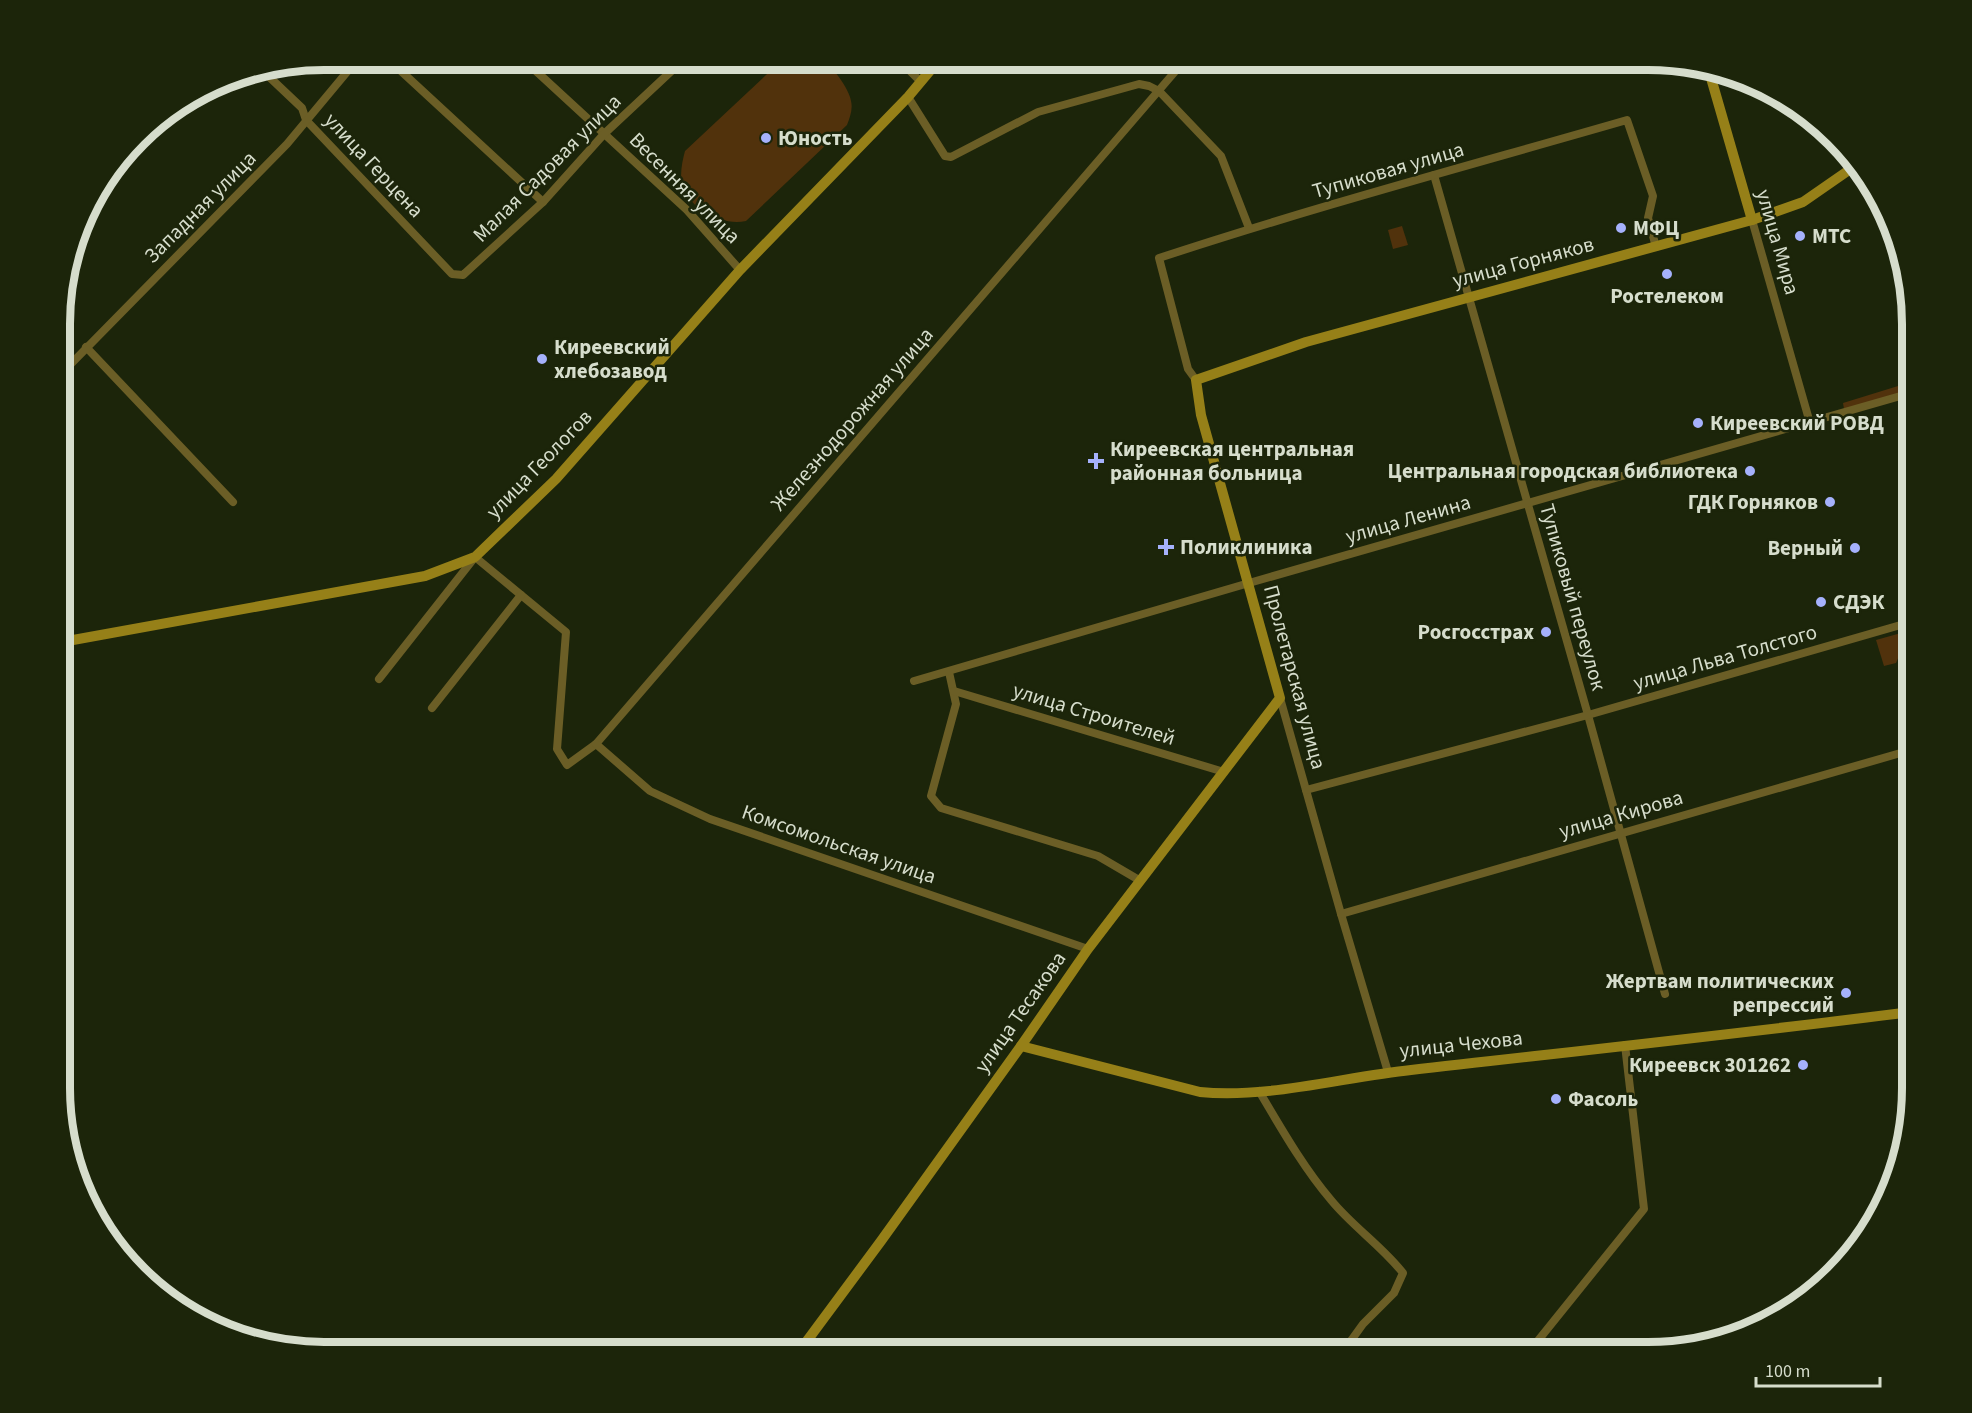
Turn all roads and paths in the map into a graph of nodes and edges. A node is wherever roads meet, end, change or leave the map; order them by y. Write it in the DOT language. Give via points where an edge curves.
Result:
graph roads {
  1 [pos="348,70"];
  2 [pos="400,70"];
  3 [pos="535,70"];
  4 [pos="673,70"];
  5 [pos="910,70"];
  6 [pos="931,70"];
  7 [pos="1177,70"];
  8 [pos="269,77"];
  9 [pos="1711,79"];
  10 [pos="921,82"];
  11 [pos="1159,91"];
  12 [pos="908,97"];
  13 [pos="306,120"];
  14 [pos="604,134"];
  15 [pos="1849,170"];
  16 [pos="1434,175"];
  17 [pos="543,202"];
  18 [pos="1752,220"];
  19 [pos="1249,228"];
  20 [pos="1656,247"];
  21 [pos="1159,258"];
  22 [pos="740,270"];
  23 [pos="463,275"];
  24 [pos="1469,296"];
  25 [pos="86,347"];
  26 [pos="70,364"];
  27 [pos="1196,380"];
  28 [pos="1901,396"];
  29 [pos="1810,423"];
  30 [pos="233,502"];
  31 [pos="1528,504"];
  32 [pos="475,557"];
  33 [pos="1249,583"];
  34 [pos="521,595"];
  35 [pos="1901,625"];
  36 [pos="70,641"];
  37 [pos="949,672"];
  38 [pos="379,680"];
  39 [pos="914,681"];
  40 [pos="954,691"];
  41 [pos="1280,698"];
  42 [pos="432,708"];
  43 [pos="1588,715"];
  44 [pos="596,744"];
  45 [pos="1901,753"];
  46 [pos="1224,772"];
  47 [pos="1306,790"];
  48 [pos="1621,832"];
  49 [pos="1139,880"];
  50 [pos="1341,914"];
  51 [pos="1088,949"];
  52 [pos="1665,994"];
  53 [pos="1901,1013"];
  54 [pos="1626,1045"];
  55 [pos="1021,1047"];
  56 [pos="1388,1072"];
  57 [pos="1259,1091"];
  58 [pos="806,1342"];
  59 [pos="1350,1342"];
  60 [pos="1537,1342"];
  1 -- 13 [label="street, Западная улица"];
  2 -- 17 [label="street"];
  3 -- 14 [label="street, Весенняя улица"];
  4 -- 14 [label="street, Малая Садовая улица"];
  5 -- 10 [label="street"];
  6 -- 10 [label="main road, улица Геологов"];
  7 -- 11 [label="street, Железнодорожная улица"];
  8 -- 13 [label="street, улица Герцена" via="302,108"];
  9 -- 18 [label="main road, улица Мира"];
  10 -- 12 [label="main road, улица Геологов"];
  11 -- 12 [label="street" via="1139,84 1038,112 951,157 945,156"];
  11 -- 19 [label="street" via="1221,156"];
  11 -- 44 [label="street, Железнодорожная улица"];
  12 -- 22 [label="main road, улица Геологов"];
  13 -- 23 [label="street, улица Герцена" via="452,274"];
  13 -- 25 [label="street, Западная улица" via="287,144"];
  14 -- 17 [label="street, Малая Садовая улица"];
  14 -- 22 [label="street, Весенняя улица" via="687,210"];
  15 -- 18 [label="main road, улица Горняков" via="1803,202"];
  16 -- 19 [label="street, Тупиковая улица"];
  16 -- 20 [label="street, Тупиковая улица" via="1627,120 1653,196 1648,218"];
  16 -- 24 [label="street, Тупиковый переулок"];
  17 -- 23 [label="street, Малая Садовая улица"];
  18 -- 20 [label="main road, улица Горняков"];
  18 -- 29 [label="street, улица Мира"];
  19 -- 21 [label="street, Тупиковая улица"];
  20 -- 24 [label="main road, улица Горняков"];
  21 -- 27 [label="street, Пролетарская улица" via="1188,369"];
  22 -- 32 [label="main road, улица Геологов" via="556,479"];
  24 -- 27 [label="main road, улица Горняков" via="1306,342"];
  24 -- 31 [label="street, Тупиковый переулок"];
  25 -- 26 [label="street, Западная улица"];
  25 -- 30 [label="street"];
  27 -- 33 [label="main road, Пролетарская улица" via="1201,415"];
  28 -- 29 [label="street, улица Ленина"];
  29 -- 31 [label="street, улица Ленина"];
  31 -- 33 [label="street, улица Ленина"];
  31 -- 43 [label="street, Тупиковый переулок"];
  32 -- 34 [label="street"];
  32 -- 36 [label="main road, улица Геологов" via="425,576"];
  32 -- 38 [label="street"];
  33 -- 37 [label="street, улица Ленина"];
  33 -- 41 [label="main road, Пролетарская улица"];
  34 -- 42 [label="street"];
  34 -- 44 [label="street, Железнодорожная улица" via="566,632 557,749 567,765"];
  35 -- 43 [label="street, улица Льва Толстого"];
  37 -- 39 [label="street, улица Ленина"];
  37 -- 40 [label="street"];
  40 -- 46 [label="street, улица Строителей"];
  40 -- 49 [label="street" via="956,704 931,796 941,808 1098,856"];
  41 -- 46 [label="main road, улица Тесакова"];
  41 -- 47 [label="street, Пролетарская улица"];
  43 -- 47 [label="street, улица Льва Толстого"];
  43 -- 48 [label="street, Тупиковый переулок"];
  44 -- 51 [label="street, Комсомольская улица" via="650,791 711,819"];
  45 -- 48 [label="street, улица Кирова"];
  46 -- 49 [label="main road, улица Тесакова"];
  47 -- 50 [label="street, Пролетарская улица"];
  48 -- 50 [label="street, улица Кирова"];
  48 -- 52 [label="street, Тупиковый переулок"];
  49 -- 51 [label="main road, улица Тесакова"];
  50 -- 56 [label="street, Пролетарская улица"];
  51 -- 55 [label="main road, улица Тесакова"];
  53 -- 54 [label="main road, улица Чехова"];
  54 -- 56 [label="main road, улица Чехова"];
  54 -- 60 [label="street" via="1644,1209"];
  55 -- 57 [label="main road, улица Чехова" via="1200,1092"];
  55 -- 58 [label="main road, улица Тесакова"];
  56 -- 57 [label="main road, улица Чехова"];
  57 -- 59 [label="street" via="1309,1172 1352,1223 1392,1258 1403,1273 1394,1293"];
}
